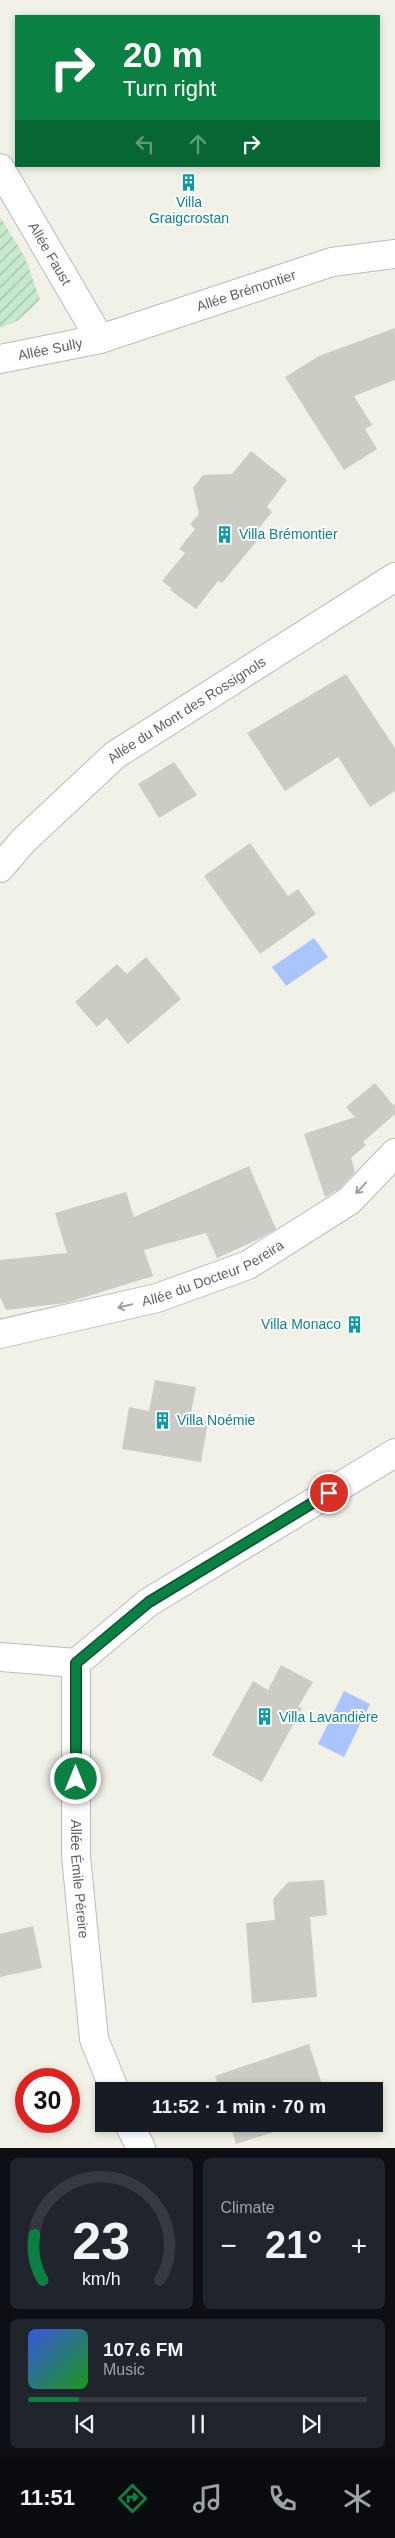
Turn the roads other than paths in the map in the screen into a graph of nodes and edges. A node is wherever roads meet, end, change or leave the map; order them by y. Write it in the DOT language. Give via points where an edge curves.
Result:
graph roads {
  1 [pos="0,168"];
  2 [pos="395,254"];
  3 [pos="100,338"];
  4 [pos="0,359"];
  5 [pos="395,577"];
  6 [pos="0,868"];
  7 [pos="395,1153"];
  8 [pos="0,1334"];
  9 [pos="395,1453"];
  10 [pos="0,1657"];
  11 [pos="76,1663"];
  12 [pos="111,2082"];
  1 -- 3 [label="street, Allée Faust"];
  2 -- 3 [label="street, Allée Brémontier" via="332,262"];
  3 -- 4 [label="street, Allée Sully"];
  5 -- 6 [label="street, Allée du Mont des Rossignols" via="115,755 23,841"];
  7 -- 8 [label="street, Allée du Docteur Pereira, one-way" via="349,1201 248,1265 157,1298"];
  9 -- 11 [label="street" via="149,1602"];
  10 -- 11 [label="street"];
  11 -- 12 [label="street, Allée Émile Péreire" via="76,1856 94,2039"];
}
